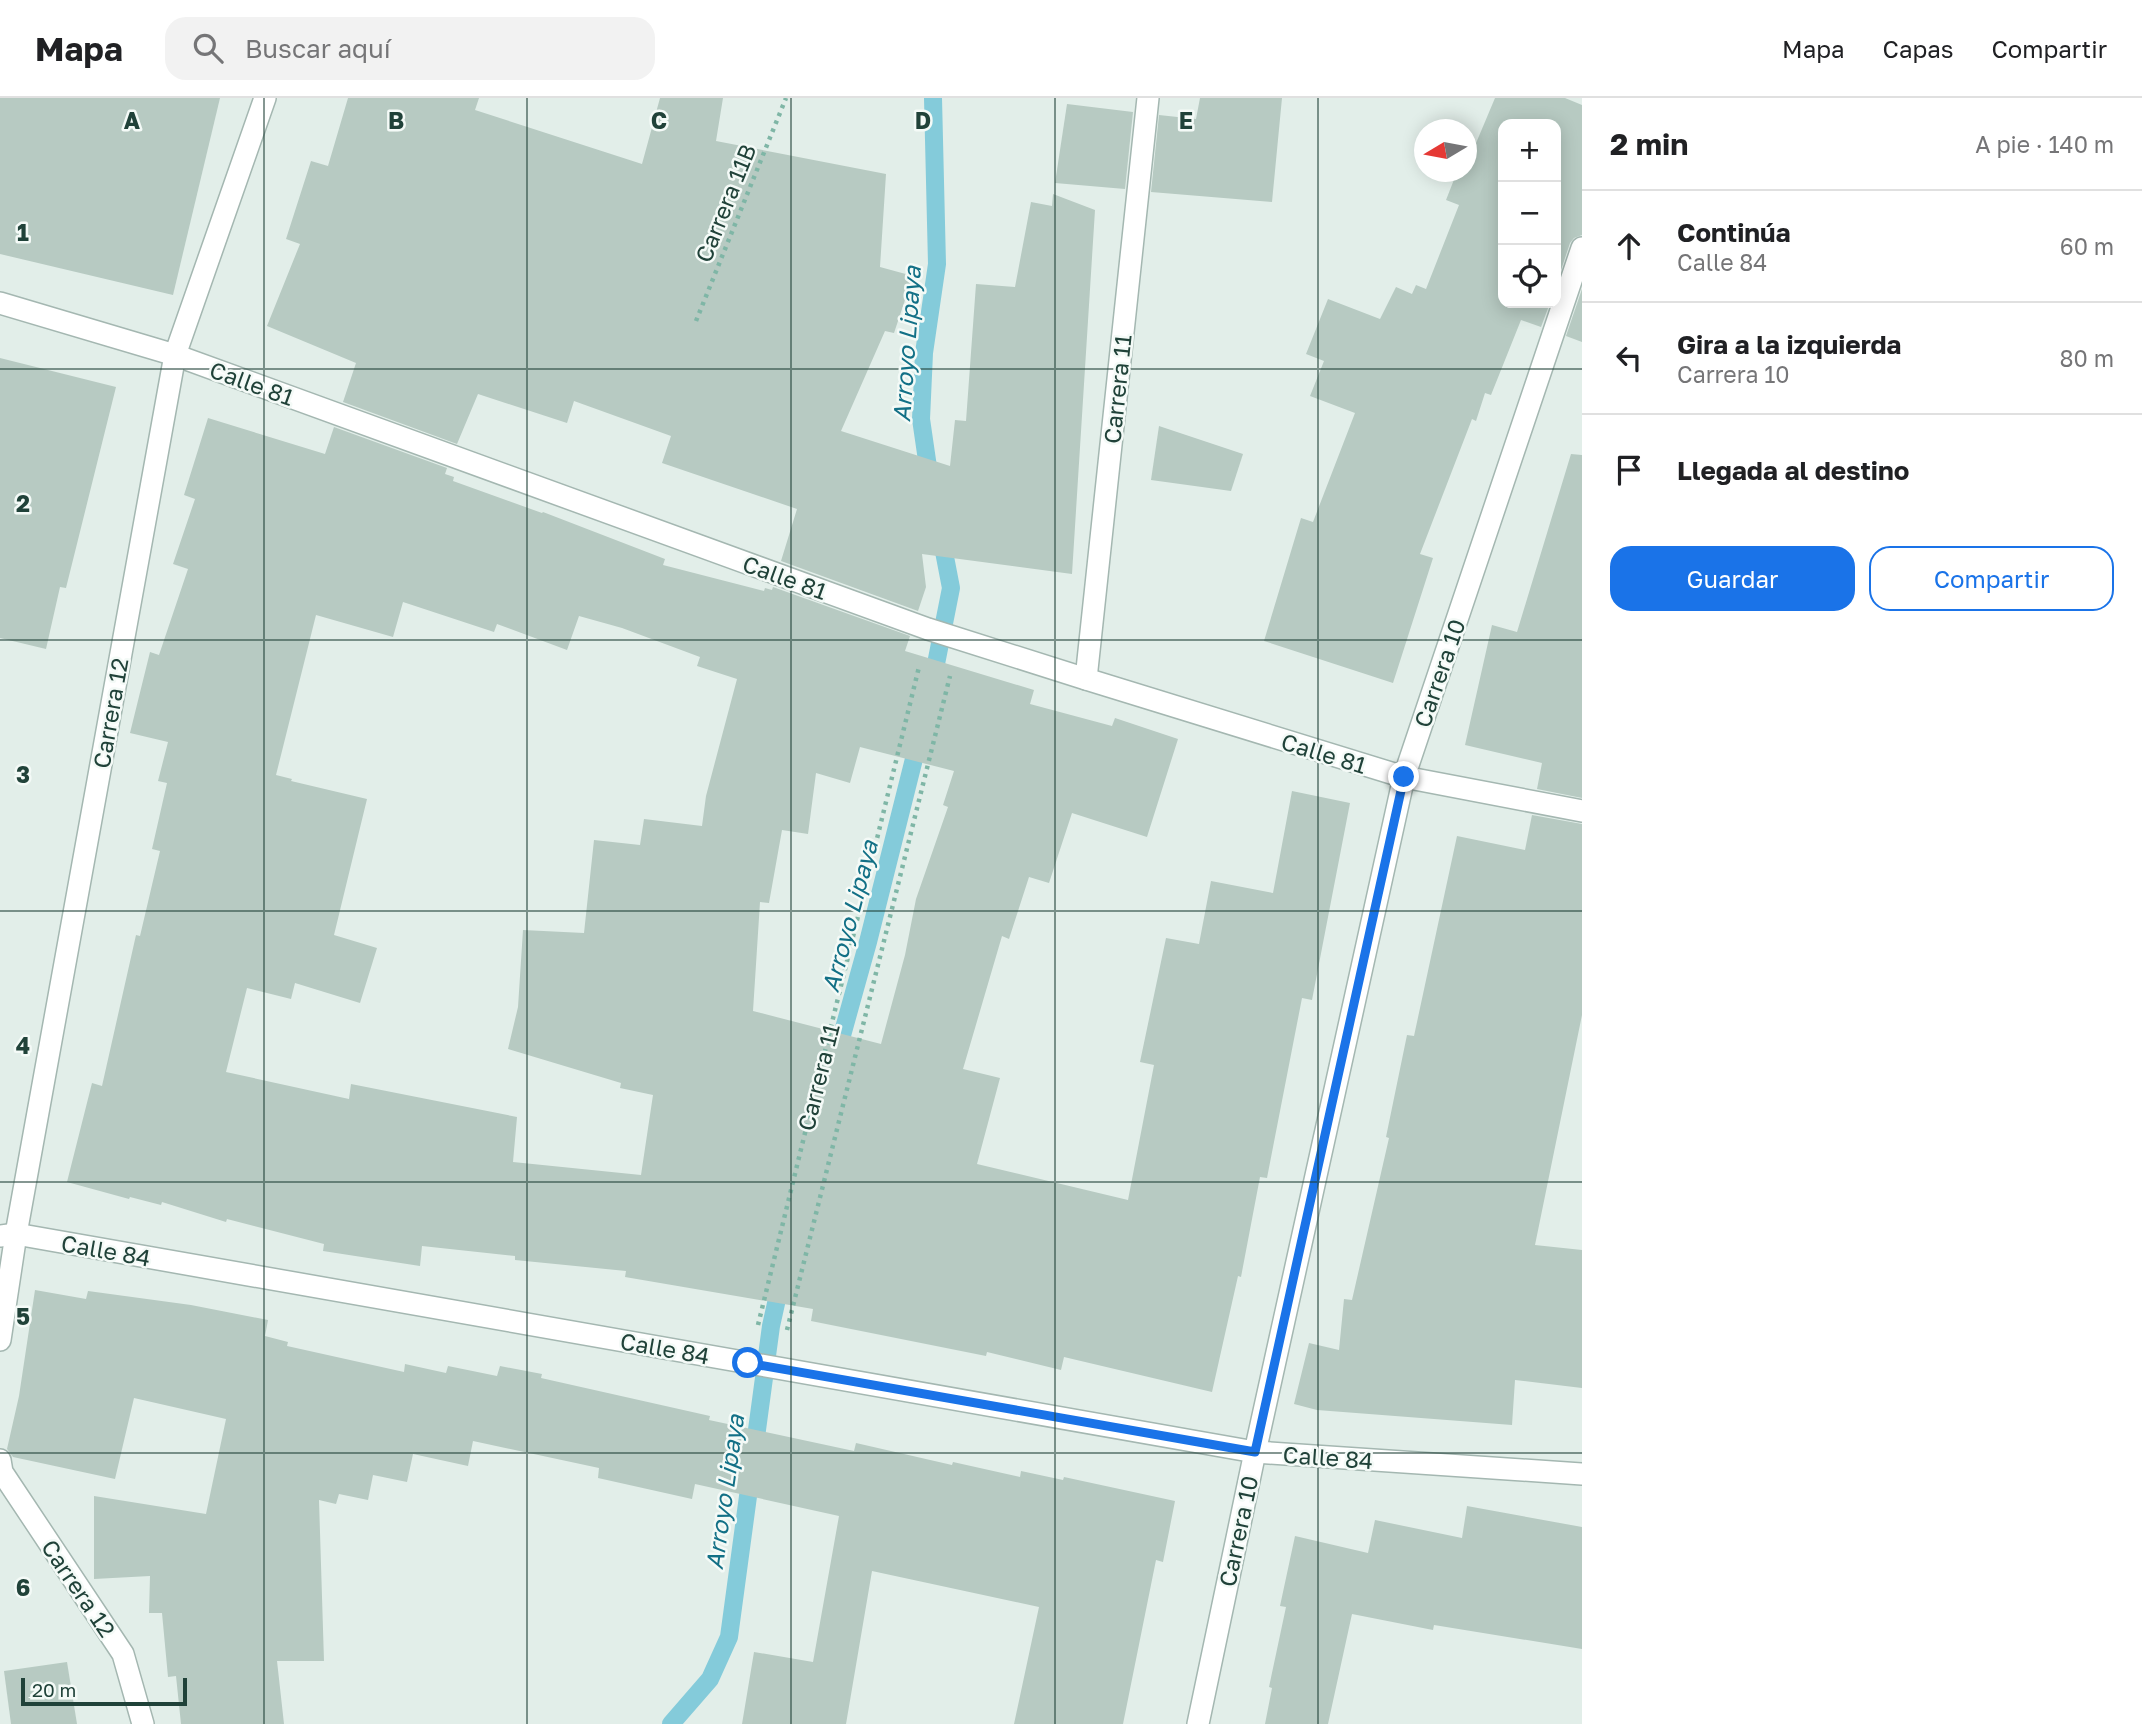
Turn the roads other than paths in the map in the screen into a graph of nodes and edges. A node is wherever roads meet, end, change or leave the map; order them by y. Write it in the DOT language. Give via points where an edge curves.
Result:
graph roads {
  1 [pos="265,98"];
  2 [pos="1148,98"];
  3 [pos="1582,248"];
  4 [pos="0,303"];
  5 [pos="175,355"];
  6 [pos="1086,679"];
  7 [pos="1404,777"];
  8 [pos="1582,811"];
  9 [pos="8,1235"];
  10 [pos="0,1340"];
  11 [pos="1255,1452"];
  12 [pos="0,1460"];
  13 [pos="1582,1474"];
  14 [pos="143,1724"];
  15 [pos="1198,1724"];
  1 -- 5 [label="street, Carrera 12"];
  2 -- 6 [label="street, Carrera 11"];
  3 -- 7 [label="street, Carrera 10"];
  4 -- 5 [label="street, Calle 81"];
  5 -- 6 [label="street, Calle 81" via="928,629"];
  5 -- 9 [label="street, Carrera 12"];
  6 -- 7 [label="street, Calle 81"];
  7 -- 8 [label="street, Calle 81"];
  7 -- 11 [label="street, Carrera 10"];
  9 -- 10 [label="street, Carrera 12"];
  9 -- 11 [label="street, Calle 84"];
  11 -- 13 [label="street, Calle 84"];
  11 -- 15 [label="street, Carrera 10"];
  12 -- 14 [label="street, Carrera 12" via="2,1472 123,1654"];
}
